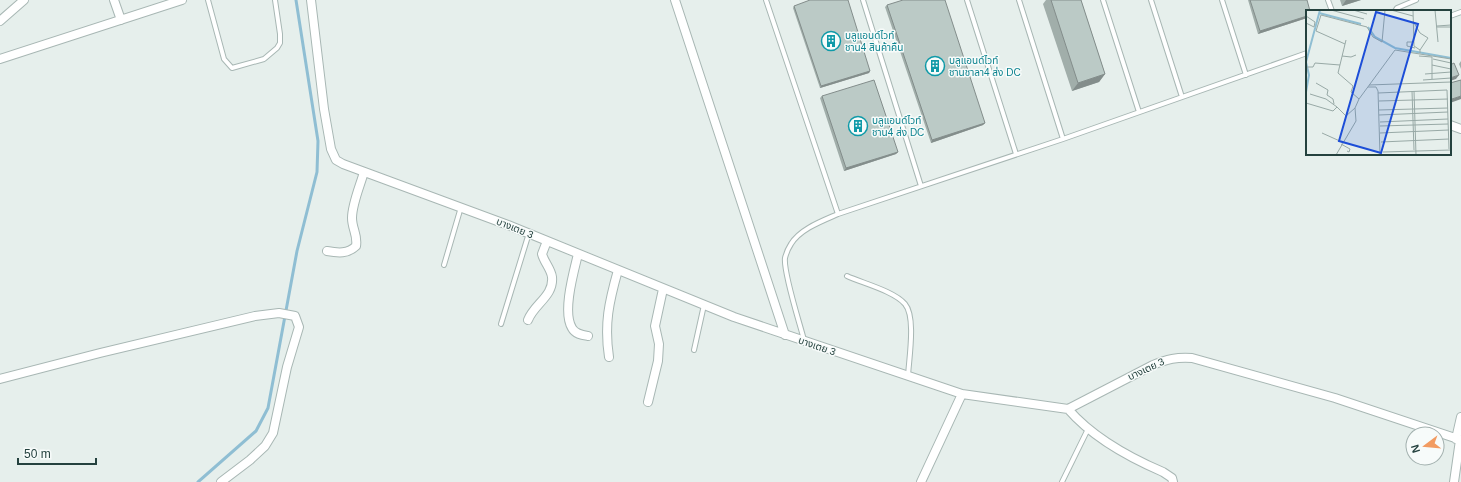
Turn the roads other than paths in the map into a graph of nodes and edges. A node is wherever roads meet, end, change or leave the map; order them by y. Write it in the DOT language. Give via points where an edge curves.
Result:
graph roads {
  1 [pos="24,0"];
  2 [pos="114,0"];
  3 [pos="182,0"];
  4 [pos="208,0"];
  5 [pos="275,0"];
  6 [pos="311,0"];
  7 [pos="675,0"];
  8 [pos="766,0"];
  9 [pos="863,0"];
  10 [pos="967,0"];
  11 [pos="1019,0"];
  12 [pos="1102,0"];
  13 [pos="1151,0"];
  14 [pos="1222,0"];
  15 [pos="1328,0"];
  16 [pos="1416,0"];
  17 [pos="1332,10"];
  18 [pos="1396,10"];
  19 [pos="1461,12"];
  20 [pos="1451,16"];
  21 [pos="121,20"];
  22 [pos="0,21"];
  23 [pos="1306,53"];
  24 [pos="0,59"];
  25 [pos="1246,75"];
  26 [pos="1182,97"];
  27 [pos="1139,112"];
  28 [pos="1451,125"];
  29 [pos="1461,129"];
  30 [pos="1063,139"];
  31 [pos="1016,154"];
  32 [pos="364,172"];
  33 [pos="921,186"];
  34 [pos="461,207"];
  35 [pos="838,214"];
  36 [pos="528,234"];
  37 [pos="547,241"];
  38 [pos="327,251"];
  39 [pos="578,254"];
  40 [pos="444,265"];
  41 [pos="618,270"];
  42 [pos="847,276"];
  43 [pos="663,289"];
  44 [pos="704,306"];
  45 [pos="528,320"];
  46 [pos="501,324"];
  47 [pos="785,335"];
  48 [pos="588,336"];
  49 [pos="805,342"];
  50 [pos="694,350"];
  51 [pos="609,356"];
  52 [pos="908,376"];
  53 [pos="0,379"];
  54 [pos="962,394"];
  55 [pos="648,402"];
  56 [pos="1068,409"];
  57 [pos="1461,417"];
  58 [pos="1088,429"];
  59 [pos="1459,439"];
  60 [pos="222,482"];
  61 [pos="921,482"];
  62 [pos="1062,482"];
  63 [pos="1173,482"];
  64 [pos="1454,482"];
  1 -- 22 [label="street"];
  2 -- 21 [label="street"];
  3 -- 21 [label="street"];
  4 -- 5 [label="lane" via="224,58 232,68 264,59 277,48 280,34"];
  6 -- 32 [label="street, บางเตย 3" via="324,109 332,149 336,160"];
  7 -- 47 [label="street"];
  8 -- 35 [label="lane"];
  9 -- 33 [label="lane"];
  10 -- 31 [label="lane"];
  11 -- 30 [label="lane"];
  12 -- 27 [label="lane"];
  13 -- 26 [label="lane"];
  14 -- 25 [label="lane"];
  15 -- 17 [label="lane"];
  16 -- 18 [label="lane"];
  19 -- 20 [label="lane"];
  21 -- 24 [label="street"];
  23 -- 25 [label="lane"];
  25 -- 26 [label="lane"];
  26 -- 27 [label="lane"];
  27 -- 30 [label="lane"];
  28 -- 29 [label="street"];
  30 -- 31 [label="lane"];
  31 -- 33 [label="lane"];
  32 -- 34 [label="street, บางเตย 3"];
  32 -- 38 [label="street" via="352,217 356,246 351,251"];
  33 -- 35 [label="lane"];
  34 -- 36 [label="street, บางเตย 3"];
  34 -- 40 [label="lane"];
  35 -- 49 [label="lane" via="817,223 801,234 792,243 785,259"];
  36 -- 37 [label="street, บางเตย 3"];
  36 -- 46 [label="lane"];
  37 -- 39 [label="street, บางเตย 3"];
  37 -- 45 [label="street" via="542,254 552,277 551,286"];
  39 -- 41 [label="street, บางเตย 3"];
  39 -- 48 [label="street" via="568,309 569,322 577,333"];
  41 -- 43 [label="street, บางเตย 3"];
  41 -- 51 [label="street" via="608,304 606,336"];
  42 -- 52 [label="lane" via="892,295 905,304 911,318"];
  43 -- 44 [label="street, บางเตย 3"];
  43 -- 55 [label="street" via="655,326 659,344 658,361"];
  44 -- 47 [label="street, บางเตย 3"];
  44 -- 50 [label="lane"];
  47 -- 49 [label="street, บางเตย 3"];
  49 -- 52 [label="street, บางเตย 3"];
  52 -- 54 [label="street, บางเตย 3"];
  53 -- 60 [label="street" via="255,316 279,313 295,316 299,326 273,433 265,446"];
  54 -- 56 [label="street, บางเตย 3"];
  54 -- 61 [label="street"];
  56 -- 58 [label="street"];
  56 -- 59 [label="street, บางเตย 3" via="1153,364 1179,357 1192,358 1335,398"];
  57 -- 59 [label="street"];
  58 -- 62 [label="lane"];
  58 -- 63 [label="street" via="1099,438 1163,472 1172,478"];
  59 -- 64 [label="street"];
}
